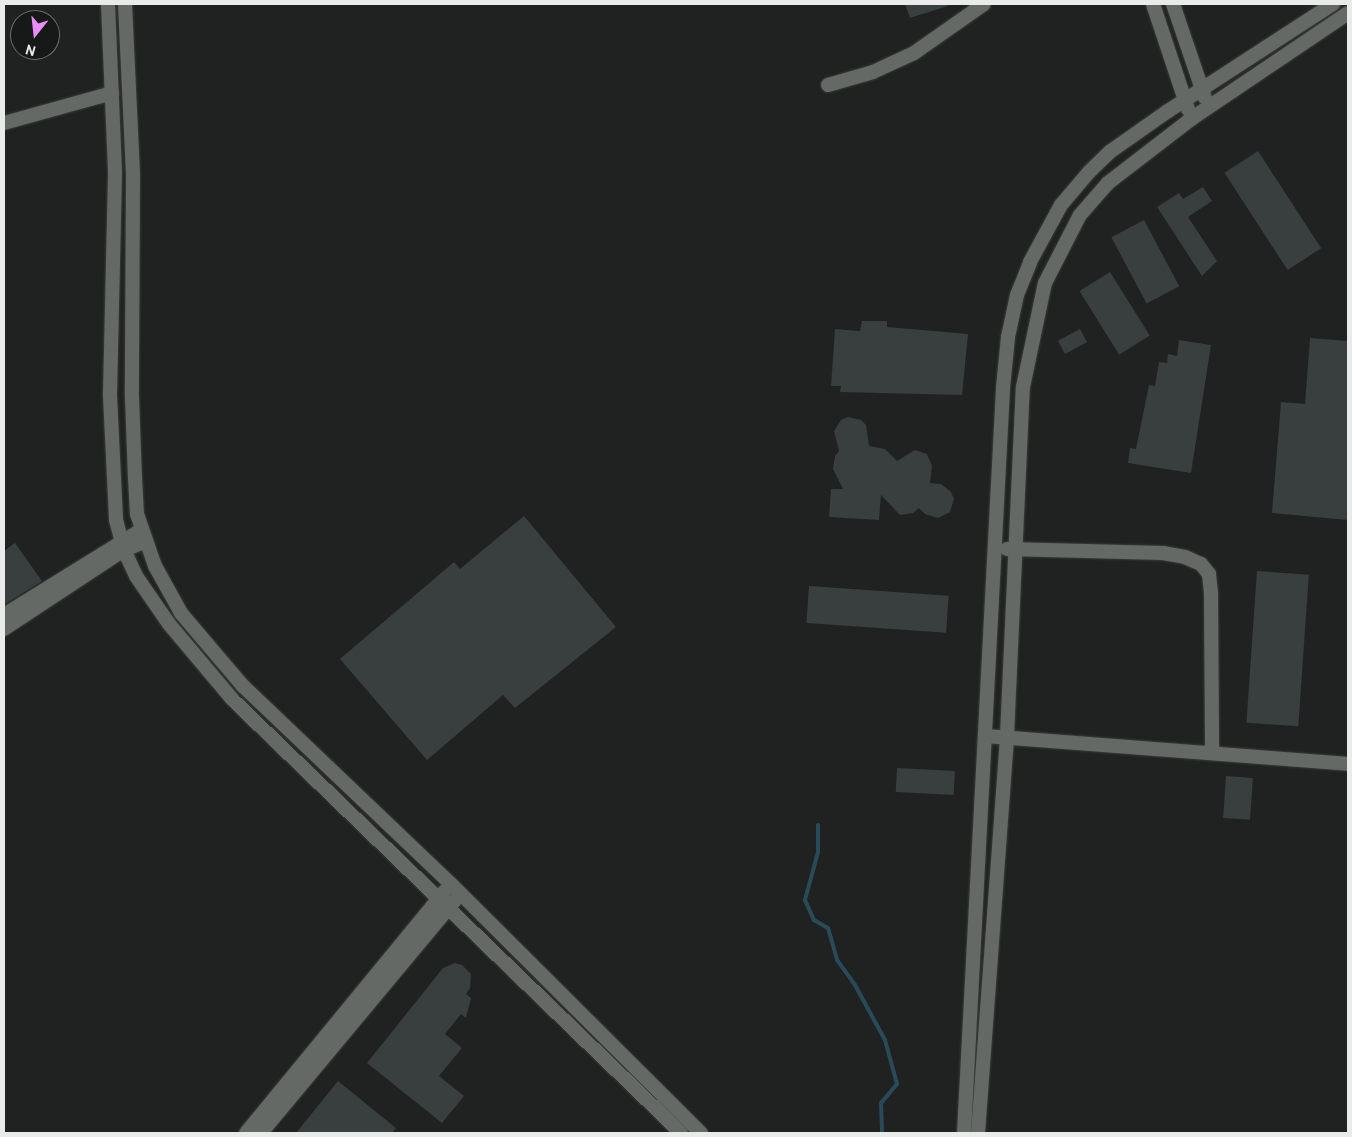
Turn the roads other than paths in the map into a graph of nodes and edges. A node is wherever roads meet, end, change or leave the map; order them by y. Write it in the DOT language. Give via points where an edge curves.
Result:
graph roads {
  1 [pos="108,4"];
  2 [pos="125,4"];
  3 [pos="984,4"];
  4 [pos="1153,4"];
  5 [pos="1173,4"];
  6 [pos="1333,4"];
  7 [pos="1348,12"];
  8 [pos="110,64"];
  9 [pos="128,64"];
  10 [pos="828,85"];
  11 [pos="1202,90"];
  12 [pos="112,93"];
  13 [pos="1185,100"];
  14 [pos="1208,108"];
  15 [pos="1191,119"];
  16 [pos="4,123"];
  17 [pos="143,536"];
  18 [pos="122,545"];
  19 [pos="996,549"];
  20 [pos="1016,550"];
  21 [pos="4,615"];
  22 [pos="4,629"];
  23 [pos="259,702"];
  24 [pos="248,714"];
  25 [pos="986,736"];
  26 [pos="1007,736"];
  27 [pos="1212,753"];
  28 [pos="1348,764"];
  29 [pos="456,889"];
  30 [pos="444,903"];
  31 [pos="379,981"];
  32 [pos="246,1133"];
  33 [pos="261,1133"];
  34 [pos="681,1133"];
  35 [pos="701,1133"];
  36 [pos="964,1133"];
  37 [pos="978,1133"];
  1 -- 8 [label="street"];
  2 -- 9 [label="street"];
  3 -- 10 [label="street" via="914,53 873,72"];
  4 -- 13 [label="street"];
  5 -- 11 [label="street"];
  6 -- 11 [label="street"];
  7 -- 14 [label="street"];
  8 -- 9 [label="street"];
  8 -- 12 [label="street"];
  9 -- 17 [label="street" via="132,175 132,397 137,514"];
  11 -- 13 [label="street"];
  11 -- 14 [label="street"];
  12 -- 16 [label="street"];
  12 -- 18 [label="street" via="115,174 110,396 116,520"];
  13 -- 15 [label="street"];
  13 -- 19 [label="street" via="1111,152 1089,172 1061,206 1030,262 1017,295 1008,337 1002,388"];
  14 -- 15 [label="street"];
  15 -- 20 [label="street" via="1095,194 1080,214 1045,283 1023,388"];
  17 -- 18 [label="street"];
  17 -- 23 [label="street" via="181,614"];
  18 -- 21 [label="street"];
  18 -- 22 [label="street"];
  18 -- 24 [label="street" via="136,576 169,624"];
  19 -- 20 [label="street"];
  19 -- 25 [label="street"];
  20 -- 26 [label="street"];
  20 -- 27 [label="street" via="1163,553 1185,556 1201,564 1208,574 1211,593"];
  23 -- 24 [label="street"];
  23 -- 29 [label="street"];
  24 -- 30 [label="street"];
  25 -- 26 [label="street"];
  25 -- 36 [label="street"];
  26 -- 27 [label="street"];
  26 -- 37 [label="street"];
  27 -- 28 [label="street"];
  29 -- 30 [label="street"];
  29 -- 35 [label="street"];
  30 -- 31 [label="street"];
  30 -- 34 [label="street"];
  31 -- 32 [label="street"];
  31 -- 33 [label="street"];
}
